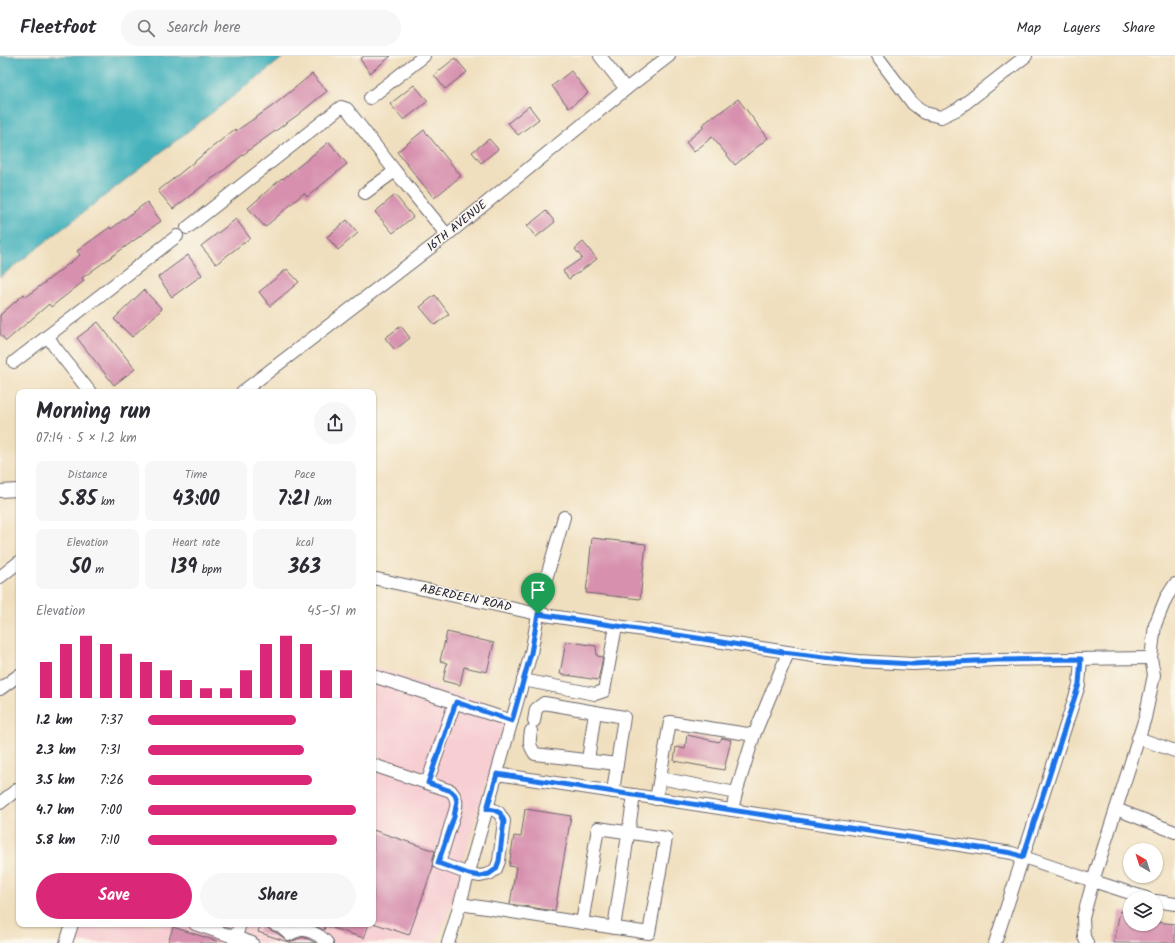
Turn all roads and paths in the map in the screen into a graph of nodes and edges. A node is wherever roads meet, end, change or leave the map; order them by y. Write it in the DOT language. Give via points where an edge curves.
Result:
graph roads {
  1 [pos="424,56"];
  2 [pos="600,56"];
  3 [pos="669,56"];
  4 [pos="877,56"];
  5 [pos="1026,56"];
  6 [pos="626,89"];
  7 [pos="370,98"];
  8 [pos="395,171"];
  9 [pos="365,193"];
  10 [pos="187,228"];
  11 [pos="447,234"];
  12 [pos="177,236"];
  13 [pos="48,336"];
  14 [pos="14,362"];
  15 [pos="88,389"];
  16 [pos="246,389"];
  17 [pos="16,490"];
  18 [pos="0,491"];
  19 [pos="564,516"];
  20 [pos="16,564"];
  21 [pos="0,577"];
  22 [pos="377,579"];
  23 [pos="1175,584"];
  24 [pos="538,614"];
  25 [pos="616,626"];
  26 [pos="788,653"];
  27 [pos="1151,658"];
  28 [pos="1081,659"];
  29 [pos="16,677"];
  30 [pos="376,677"];
  31 [pos="523,680"];
  32 [pos="0,690"];
  33 [pos="456,702"];
  34 [pos="595,712"];
  35 [pos="512,721"];
  36 [pos="531,731"];
  37 [pos="754,735"];
  38 [pos="508,737"];
  39 [pos="1138,738"];
  40 [pos="1175,751"];
  41 [pos="588,760"];
  42 [pos="617,764"];
  43 [pos="376,766"];
  44 [pos="497,774"];
  45 [pos="660,778"];
  46 [pos="428,783"];
  47 [pos="16,790"];
  48 [pos="613,792"];
  49 [pos="736,793"];
  50 [pos="634,795"];
  51 [pos="656,799"];
  52 [pos="0,803"];
  53 [pos="487,809"];
  54 [pos="1116,809"];
  55 [pos="732,810"];
  56 [pos="1175,832"];
  57 [pos="628,833"];
  58 [pos="1023,857"];
  59 [pos="469,874"];
  60 [pos="1093,881"];
  61 [pos="1124,891"];
  62 [pos="1163,902"];
  63 [pos="460,904"];
  64 [pos="1175,904"];
  65 [pos="582,923"];
  66 [pos="71,927"];
  67 [pos="202,927"];
  68 [pos="239,927"];
  69 [pos="282,927"];
  70 [pos="614,928"];
  71 [pos="289,938"];
  72 [pos="235,940"];
  73 [pos="66,943"];
  74 [pos="252,943"];
  75 [pos="326,943"];
  76 [pos="448,943"];
  77 [pos="995,943"];
  78 [pos="1087,943"];
  1 -- 7 [label="street"];
  2 -- 6 [label="street"];
  3 -- 6 [label="street, 16TH AVENUE"];
  4 -- 5 [label="street" via="913,104 925,114 942,116 958,109"];
  6 -- 11 [label="street, 16TH AVENUE"];
  8 -- 9 [label="street"];
  8 -- 10 [label="street" via="347,109 341,106"];
  8 -- 11 [label="street"];
  11 -- 16 [label="street, 16TH AVENUE"];
  12 -- 13 [label="street"];
  13 -- 14 [label="street"];
  13 -- 15 [label="street"];
  17 -- 18 [label="street"];
  19 -- 24 [label="street"];
  20 -- 21 [label="street"];
  22 -- 24 [label="street, ABERDEEN ROAD"];
  23 -- 27 [label="street" via="1155,625"];
  24 -- 25 [label="street, ABERDEEN ROAD"];
  24 -- 31 [label="street"];
  25 -- 26 [label="street, ABERDEEN ROAD"];
  25 -- 31 [label="street" via="604,691 595,694"];
  26 -- 28 [label="street, ABERDEEN ROAD" via="913,664"];
  26 -- 37 [label="street"];
  27 -- 28 [label="street, ABERDEEN ROAD"];
  27 -- 39 [label="street" via="1154,675"];
  28 -- 58 [label="street" via="1079,684"];
  29 -- 32 [label="street"];
  30 -- 33 [label="street"];
  31 -- 35 [label="street"];
  33 -- 35 [label="street"];
  33 -- 46 [label="street"];
  34 -- 36 [label="street" via="544,703 536,709"];
  34 -- 41 [label="street"];
  34 -- 42 [label="street" via="624,717"];
  35 -- 38 [label="street"];
  36 -- 38 [label="street"];
  36 -- 41 [label="street" via="535,754"];
  37 -- 45 [label="street" via="670,722"];
  37 -- 49 [label="street"];
  38 -- 44 [label="street"];
  39 -- 40 [label="street"];
  39 -- 54 [label="street"];
  41 -- 42 [label="street"];
  42 -- 48 [label="street"];
  43 -- 46 [label="street"];
  44 -- 48 [label="street"];
  44 -- 53 [label="street"];
  45 -- 49 [label="street"];
  45 -- 51 [label="street"];
  46 -- 59 [label="street" via="451,791 457,801 438,863"];
  47 -- 52 [label="street"];
  48 -- 50 [label="street"];
  49 -- 55 [label="street"];
  50 -- 51 [label="street"];
  50 -- 57 [label="street"];
  51 -- 55 [label="street"];
  53 -- 59 [label="street"];
  53 -- 59 [label="street" via="500,813 504,821 499,861 496,869 489,874"];
  54 -- 56 [label="street"];
  54 -- 60 [label="street"];
  55 -- 58 [label="street" via="1012,853"];
  57 -- 65 [label="street" via="598,828"];
  57 -- 70 [label="street"];
  57 -- 70 [label="street" via="666,838 649,933"];
  58 -- 60 [label="street"];
  58 -- 77 [label="street"];
  59 -- 63 [label="street"];
  60 -- 61 [label="street"];
  60 -- 78 [label="street" via="1083,918 1084,937"];
  62 -- 64 [label="street"];
  63 -- 65 [label="street"];
  63 -- 76 [label="street"];
  65 -- 70 [label="street"];
  66 -- 73 [label="street"];
  67 -- 72 [label="street"];
  68 -- 72 [label="street"];
  69 -- 71 [label="street"];
  71 -- 75 [label="street" via="295,931 304,930 324,938"];
  72 -- 74 [label="street"];
}
